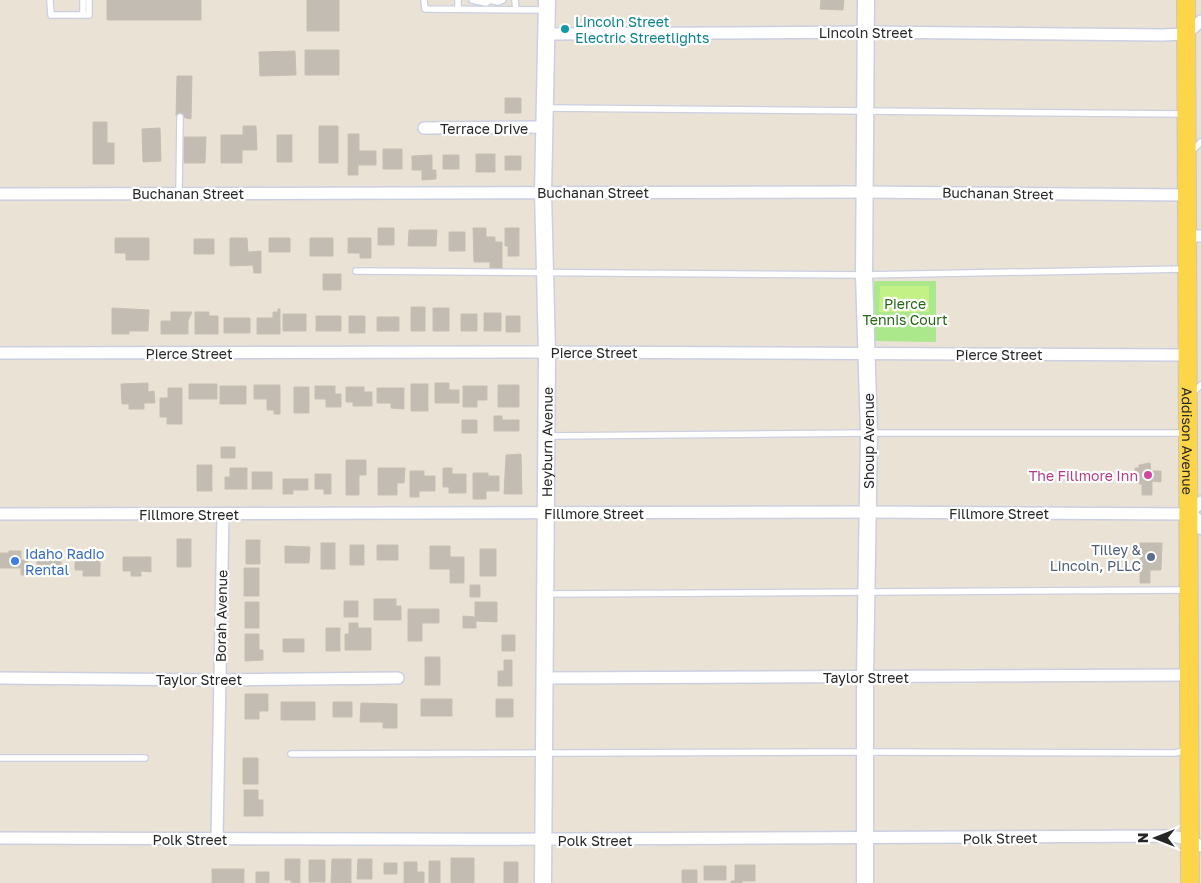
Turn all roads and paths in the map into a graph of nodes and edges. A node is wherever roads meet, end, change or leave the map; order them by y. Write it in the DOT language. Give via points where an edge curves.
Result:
graph roads {
  1 [pos="50,0"];
  2 [pos="83,0"];
  3 [pos="90,0"];
  4 [pos="424,0"];
  5 [pos="458,0"];
  6 [pos="472,0"];
  7 [pos="490,0"];
  8 [pos="503,0"];
  9 [pos="515,0"];
  10 [pos="866,0"];
  11 [pos="1186,0"];
  12 [pos="547,5"];
  13 [pos="458,9"];
  14 [pos="516,10"];
  15 [pos="82,14"];
  16 [pos="1201,21"];
  17 [pos="866,32"];
  18 [pos="547,34"];
  19 [pos="1186,34"];
  20 [pos="544,108"];
  21 [pos="865,111"];
  22 [pos="1186,114"];
  23 [pos="180,117"];
  24 [pos="544,127"];
  25 [pos="424,128"];
  26 [pos="1201,142"];
  27 [pos="1186,156"];
  28 [pos="543,192"];
  29 [pos="864,192"];
  30 [pos="179,193"];
  31 [pos="0,194"];
  32 [pos="1186,195"];
  33 [pos="1194,236"];
  34 [pos="1187,269"];
  35 [pos="356,271"];
  36 [pos="545,274"];
  37 [pos="864,275"];
  38 [pos="546,352"];
  39 [pos="0,353"];
  40 [pos="866,353"];
  41 [pos="1187,355"];
  42 [pos="1201,385"];
  43 [pos="1187,398"];
  44 [pos="869,433"];
  45 [pos="1188,433"];
  46 [pos="546,436"];
  47 [pos="1201,502"];
  48 [pos="867,512"];
  49 [pos="0,514"];
  50 [pos="223,514"];
  51 [pos="544,514"];
  52 [pos="1188,514"];
  53 [pos="1201,526"];
  54 [pos="1188,590"];
  55 [pos="867,592"];
  56 [pos="544,594"];
  57 [pos="1191,664"];
  58 [pos="865,676"];
  59 [pos="0,678"];
  60 [pos="398,678"];
  61 [pos="544,678"];
  62 [pos="219,680"];
  63 [pos="1195,747"];
  64 [pos="866,752"];
  65 [pos="291,754"];
  66 [pos="543,754"];
  67 [pos="0,758"];
  68 [pos="145,758"];
  69 [pos="0,838"];
  70 [pos="216,839"];
  71 [pos="865,839"];
  72 [pos="543,840"];
  73 [pos="1195,843"];
  74 [pos="543,883"];
  75 [pos="865,883"];
  76 [pos="1190,883"];
  1 -- 15 [label="lane" via="51,15"];
  2 -- 15 [label="lane"];
  3 -- 15 [label="lane" via="89,15"];
  4 -- 13 [label="lane" via="424,8"];
  5 -- 13 [label="lane"];
  6 -- 7 [label="lane" via="486,3"];
  7 -- 8 [label="lane"];
  9 -- 14 [label="lane"];
  10 -- 17 [label="street, Shoup Avenue"];
  11 -- 19 [label="main road, Addison Avenue"];
  12 -- 14 [label="lane"];
  12 -- 18 [label="street, Heyburn Avenue"];
  13 -- 14 [label="lane"];
  16 -- 19 [label="street"];
  17 -- 18 [label="street, Lincoln Street"];
  17 -- 19 [label="street, Lincoln Street"];
  17 -- 21 [label="street, Shoup Avenue"];
  18 -- 20 [label="street, Heyburn Avenue"];
  19 -- 22 [label="main road, Addison Avenue"];
  20 -- 21 [label="lane"];
  20 -- 24 [label="street, Heyburn Avenue"];
  21 -- 22 [label="lane"];
  21 -- 29 [label="street, Shoup Avenue"];
  22 -- 27 [label="main road, Addison Avenue"];
  23 -- 30 [label="lane"];
  24 -- 25 [label="street, Terrace Drive"];
  24 -- 28 [label="street, Heyburn Avenue"];
  26 -- 27 [label="lane"];
  27 -- 32 [label="main road, Addison Avenue"];
  28 -- 29 [label="street, Buchanan Street"];
  28 -- 30 [label="street, Buchanan Street"];
  28 -- 36 [label="street, Heyburn Avenue"];
  29 -- 32 [label="street, Buchanan Street"];
  29 -- 37 [label="street, Shoup Avenue"];
  30 -- 31 [label="street, Buchanan Street"];
  32 -- 33 [label="main road, Addison Avenue"];
  33 -- 34 [label="main road, Addison Avenue"];
  34 -- 37 [label="lane"];
  34 -- 41 [label="main road, Addison Avenue"];
  35 -- 36 [label="lane"];
  36 -- 37 [label="lane"];
  36 -- 38 [label="street, Heyburn Avenue"];
  37 -- 40 [label="street, Shoup Avenue"];
  38 -- 39 [label="street, Pierce Street"];
  38 -- 40 [label="street, Pierce Street"];
  38 -- 46 [label="street, Heyburn Avenue"];
  40 -- 41 [label="street, Pierce Street"];
  40 -- 44 [label="street, Shoup Avenue"];
  41 -- 43 [label="main road, Addison Avenue"];
  42 -- 43 [label="lane"];
  43 -- 45 [label="main road, Addison Avenue"];
  44 -- 45 [label="lane"];
  44 -- 46 [label="lane"];
  44 -- 48 [label="street, Shoup Avenue"];
  45 -- 52 [label="main road, Addison Avenue"];
  46 -- 51 [label="street, Heyburn Avenue"];
  47 -- 52 [label="street"];
  48 -- 51 [label="street, Fillmore Street"];
  48 -- 52 [label="street, Fillmore Street"];
  48 -- 55 [label="street, Shoup Avenue"];
  49 -- 50 [label="street, Fillmore Street"];
  50 -- 51 [label="street, Fillmore Street"];
  50 -- 62 [label="street, Borah Avenue"];
  51 -- 56 [label="street, Heyburn Avenue"];
  52 -- 53 [label="street"];
  52 -- 54 [label="main road, Addison Avenue"];
  54 -- 55 [label="lane"];
  54 -- 57 [label="main road, Addison Avenue"];
  55 -- 56 [label="lane"];
  55 -- 58 [label="street, Shoup Avenue"];
  56 -- 61 [label="street, Heyburn Avenue"];
  57 -- 58 [label="street, Taylor Street"];
  57 -- 63 [label="main road, Addison Avenue"];
  58 -- 61 [label="street, Taylor Street"];
  58 -- 64 [label="street, Shoup Avenue"];
  59 -- 62 [label="street, Taylor Street"];
  60 -- 62 [label="street, Taylor Street"];
  61 -- 66 [label="street, Heyburn Avenue"];
  62 -- 70 [label="street, Borah Avenue"];
  63 -- 64 [label="lane" via="1175,753"];
  63 -- 73 [label="main road, Addison Avenue"];
  64 -- 66 [label="lane"];
  64 -- 71 [label="street, Shoup Avenue"];
  65 -- 66 [label="lane"];
  66 -- 72 [label="street, Heyburn Avenue"];
  67 -- 68 [label="lane"];
  69 -- 70 [label="street, Polk Street"];
  70 -- 72 [label="street, Polk Street"];
  71 -- 72 [label="street, Polk Street"];
  71 -- 73 [label="street, Polk Street" via="1173,836"];
  71 -- 75 [label="street, Shoup Avenue"];
  72 -- 74 [label="street, Heyburn Avenue"];
  73 -- 76 [label="main road, Addison Avenue"];
}
